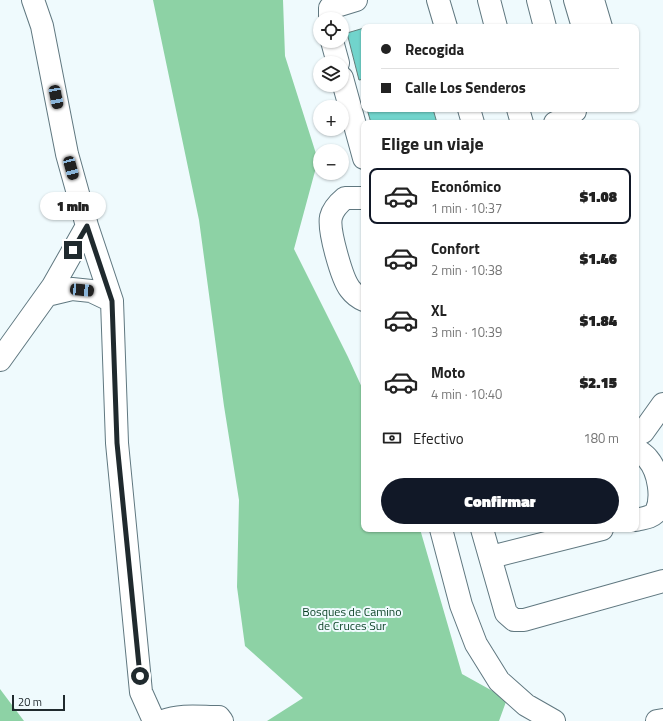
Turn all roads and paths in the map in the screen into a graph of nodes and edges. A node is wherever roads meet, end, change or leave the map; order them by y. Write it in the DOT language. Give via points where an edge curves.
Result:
graph roads {
  1 [pos="33,0"];
  2 [pos="356,0"];
  3 [pos="438,0"];
  4 [pos="489,0"];
  5 [pos="538,0"];
  6 [pos="575,0"];
  7 [pos="593,0"];
  8 [pos="329,9"];
  9 [pos="445,24"];
  10 [pos="495,24"];
  11 [pos="544,24"];
  12 [pos="582,24"];
  13 [pos="600,24"];
  14 [pos="346,92"];
  15 [pos="579,114"];
  16 [pos="562,120"];
  17 [pos="361,147"];
  18 [pos="361,198"];
  19 [pos="87,226"];
  20 [pos="47,295"];
  21 [pos="361,298"];
  22 [pos="112,301"];
  23 [pos="0,360"];
  24 [pos="663,404"];
  25 [pos="639,434"];
  26 [pos="639,451"];
  27 [pos="639,519"];
  28 [pos="442,532"];
  29 [pos="483,532"];
  30 [pos="590,532"];
  31 [pos="491,557"];
  32 [pos="663,581"];
  33 [pos="662,720"];
  34 [pos="154,721"];
  35 [pos="163,721"];
  36 [pos="222,721"];
  37 [pos="554,721"];
  38 [pos="657,721"];
  1 -- 19 [label="street" via="42,26 67,154"];
  2 -- 8 [label="street"];
  3 -- 9 [label="street"];
  4 -- 10 [label="street"];
  5 -- 11 [label="street"];
  6 -- 12 [label="street"];
  7 -- 13 [label="street"];
  14 -- 17 [label="street"];
  15 -- 16 [label="street"];
  18 -- 21 [label="street" via="345,198 337,205 331,217 330,228 349,288"];
  19 -- 20 [label="street"];
  19 -- 22 [label="street"];
  20 -- 22 [label="street" via="72,289 91,291"];
  20 -- 23 [label="street"];
  22 -- 34 [label="street" via="117,443 140,684"];
  24 -- 25 [label="street"];
  26 -- 27 [label="street" via="647,457 655,469 663,490 660,506 655,513"];
  28 -- 37 [label="street" via="461,605 476,644 499,681 526,705"];
  29 -- 31 [label="street"];
  30 -- 31 [label="street"];
  31 -- 32 [label="street" via="506,613 514,620 524,620"];
  33 -- 38 [label="street"];
  35 -- 36 [label="street" via="174,717 191,716 219,717"];
}
